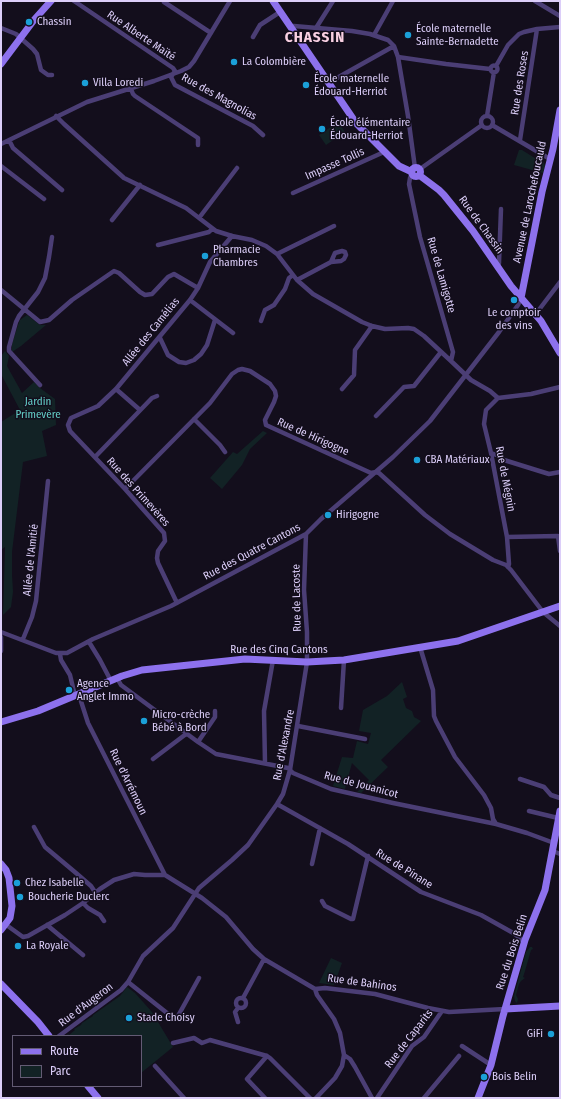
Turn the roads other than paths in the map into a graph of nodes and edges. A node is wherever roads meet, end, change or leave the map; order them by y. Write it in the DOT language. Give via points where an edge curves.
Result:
graph roads {
  1 [pos="51,1"];
  2 [pos="74,1"];
  3 [pos="230,1"];
  4 [pos="273,1"];
  5 [pos="333,1"];
  6 [pos="393,1"];
  7 [pos="535,1"];
  8 [pos="164,2"];
  9 [pos="280,12"];
  10 [pos="560,16"];
  11 [pos="291,27"];
  12 [pos="560,27"];
  13 [pos="1,28"];
  14 [pos="316,28"];
  15 [pos="537,29"];
  16 [pos="211,33"];
  17 [pos="374,35"];
  18 [pos="253,37"];
  19 [pos="20,38"];
  20 [pos="394,46"];
  21 [pos="398,57"];
  22 [pos="1,64"];
  23 [pos="492,70"];
  24 [pos="174,74"];
  25 [pos="52,75"];
  26 [pos="328,83"];
  27 [pos="131,89"];
  28 [pos="560,110"];
  29 [pos="56,116"];
  30 [pos="487,116"];
  31 [pos="482,125"];
  32 [pos="492,125"];
  33 [pos="263,134"];
  34 [pos="9,140"];
  35 [pos="520,140"];
  36 [pos="1,144"];
  37 [pos="198,144"];
  38 [pos="384,152"];
  39 [pos="550,159"];
  40 [pos="1,166"];
  41 [pos="237,168"];
  42 [pos="415,172"];
  43 [pos="140,185"];
  44 [pos="62,190"];
  45 [pos="292,193"];
  46 [pos="44,199"];
  47 [pos="502,210"];
  48 [pos="199,218"];
  49 [pos="112,220"];
  50 [pos="334,226"];
  51 [pos="212,229"];
  52 [pos="232,236"];
  53 [pos="52,238"];
  54 [pos="158,245"];
  55 [pos="277,254"];
  56 [pos="331,262"];
  57 [pos="498,266"];
  58 [pos="293,275"];
  59 [pos="297,280"];
  60 [pos="560,282"];
  61 [pos="198,288"];
  62 [pos="1,290"];
  63 [pos="521,298"];
  64 [pos="190,300"];
  65 [pos="24,310"];
  66 [pos="535,315"];
  67 [pos="215,320"];
  68 [pos="261,321"];
  69 [pos="372,326"];
  70 [pos="233,333"];
  71 [pos="160,338"];
  72 [pos="441,352"];
  73 [pos="560,353"];
  74 [pos="451,360"];
  75 [pos="466,375"];
  76 [pos="40,385"];
  77 [pos="560,387"];
  78 [pos="116,389"];
  79 [pos="342,389"];
  80 [pos="157,396"];
  81 [pos="498,398"];
  82 [pos="140,410"];
  83 [pos="376,416"];
  84 [pos="194,419"];
  85 [pos="68,423"];
  86 [pos="225,452"];
  87 [pos="491,452"];
  88 [pos="95,457"];
  89 [pos="376,472"];
  90 [pos="560,472"];
  91 [pos="48,481"];
  92 [pos="125,489"];
  93 [pos="306,534"];
  94 [pos="507,537"];
  95 [pos="560,551"];
  96 [pos="508,567"];
  97 [pos="177,603"];
  98 [pos="560,606"];
  99 [pos="543,612"];
  100 [pos="560,626"];
  101 [pos="1,632"];
  102 [pos="1,637"];
  103 [pos="23,639"];
  104 [pos="89,642"];
  105 [pos="420,647"];
  106 [pos="1,651"];
  107 [pos="60,654"];
  108 [pos="273,660"];
  109 [pos="344,660"];
  110 [pos="307,662"];
  111 [pos="114,680"];
  112 [pos="77,696"];
  113 [pos="341,708"];
  114 [pos="215,711"];
  115 [pos="1,722"];
  116 [pos="298,726"];
  117 [pos="186,734"];
  118 [pos="365,739"];
  119 [pos="198,742"];
  120 [pos="153,759"];
  121 [pos="265,763"];
  122 [pos="290,770"];
  123 [pos="520,780"];
  124 [pos="560,798"];
  125 [pos="277,804"];
  126 [pos="529,811"];
  127 [pos="559,815"];
  128 [pos="496,824"];
  129 [pos="34,827"];
  130 [pos="320,828"];
  131 [pos="554,843"];
  132 [pos="553,851"];
  133 [pos="560,854"];
  134 [pos="368,856"];
  135 [pos="1,864"];
  136 [pos="312,864"];
  137 [pos="165,875"];
  138 [pos="95,892"];
  139 [pos="195,894"];
  140 [pos="322,901"];
  141 [pos="83,903"];
  142 [pos="104,921"];
  143 [pos="47,925"];
  144 [pos="3,927"];
  145 [pos="524,942"];
  146 [pos="84,955"];
  147 [pos="264,959"];
  148 [pos="199,978"];
  149 [pos="128,982"];
  150 [pos="1,984"];
  151 [pos="315,989"];
  152 [pos="560,1006"];
  153 [pos="505,1010"];
  154 [pos="442,1011"];
  155 [pos="238,1022"];
  156 [pos="48,1035"];
  157 [pos="60,1035"];
  158 [pos="173,1044"];
  159 [pos="462,1046"];
  160 [pos="344,1055"];
  161 [pos="267,1056"];
  162 [pos="459,1056"];
  163 [pos="490,1065"];
  164 [pos="155,1066"];
  165 [pos="89,1087"];
  166 [pos="98,1098"];
  167 [pos="184,1098"];
  168 [pos="265,1098"];
  169 [pos="310,1098"];
  170 [pos="316,1098"];
  171 [pos="372,1098"];
  172 [pos="377,1098"];
  173 [pos="424,1098"];
  174 [pos="478,1098"];
  1 -- 19 [label="street"];
  2 -- 24 [label="street, Rue Alberte Maïté" via="173,68"];
  3 -- 16 [label="street"];
  4 -- 9 [label="street, Rue de Chassin"];
  5 -- 14 [label="street"];
  6 -- 17 [label="street"];
  7 -- 10 [label="street"];
  8 -- 16 [label="street"];
  9 -- 11 [label="street, Rue de Chassin"];
  9 -- 18 [label="street" via="260,25"];
  11 -- 14 [label="street"];
  11 -- 26 [label="street, Rue de Chassin"];
  12 -- 15 [label="street"];
  13 -- 19 [label="street"];
  14 -- 17 [label="street"];
  15 -- 23 [label="street" via="514,38 496,66 497,70"];
  15 -- 35 [label="street, Rue des Roses"];
  16 -- 24 [label="street" via="189,67"];
  17 -- 20 [label="street" via="388,40"];
  19 -- 22 [label="street"];
  19 -- 25 [label="street" via="34,49 41,70"];
  20 -- 21 [label="street, Rue de Lamigotte"];
  20 -- 26 [label="street"];
  21 -- 23 [label="street"];
  21 -- 42 [label="street, Rue de Lamigotte"];
  23 -- 30 [label="street"];
  24 -- 27 [label="street"];
  24 -- 33 [label="street, Rue des Magnolias" via="171,77 175,85 253,126"];
  26 -- 38 [label="street, Rue de Chassin" via="356,123"];
  27 -- 29 [label="street" via="87,102"];
  27 -- 37 [label="street" via="135,96 198,138"];
  28 -- 39 [label="street, Avenue de Larochefoucauld"];
  29 -- 34 [label="street"];
  29 -- 43 [label="street" via="120,175"];
  30 -- 31 [label="street" via="482,118"];
  30 -- 32 [label="street" via="492,120"];
  31 -- 32 [label="street"];
  31 -- 42 [label="street"];
  32 -- 35 [label="street"];
  34 -- 36 [label="street"];
  34 -- 44 [label="street" via="13,148"];
  35 -- 39 [label="street"];
  38 -- 42 [label="street, Rue de Chassin" via="399,166"];
  38 -- 45 [label="street, Impasse Tollis"];
  39 -- 63 [label="street, Avenue de Larochefoucauld"];
  40 -- 46 [label="street"];
  41 -- 48 [label="street"];
  42 -- 57 [label="street, Rue de Chassin" via="444,195"];
  42 -- 74 [label="street, Rue de Lamigotte" via="409,181 420,237 453,352"];
  43 -- 48 [label="street" via="186,208"];
  43 -- 49 [label="street"];
  47 -- 57 [label="street"];
  48 -- 51 [label="street"];
  50 -- 55 [label="street"];
  51 -- 52 [label="street"];
  51 -- 54 [label="street" via="209,232"];
  52 -- 55 [label="street" via="260,243"];
  52 -- 61 [label="street, Allée des Camélias" via="210,262"];
  53 -- 65 [label="street" via="44,278 38,292"];
  55 -- 58 [label="street"];
  56 -- 59 [label="street"];
  57 -- 63 [label="street, Rue de Chassin"];
  58 -- 59 [label="street"];
  58 -- 68 [label="street" via="274,305 265,310"];
  59 -- 69 [label="street" via="313,294"];
  60 -- 66 [label="street"];
  61 -- 64 [label="street, Allée des Camélias"];
  61 -- 65 [label="street" via="174,274 152,294 146,295 114,271 45,322 40,322"];
  62 -- 65 [label="street"];
  63 -- 66 [label="street, Rue de Chassin"];
  63 -- 75 [label="street, Rue des Quatre Cantons"];
  64 -- 67 [label="street"];
  64 -- 71 [label="street, Allée des Camélias"];
  65 -- 76 [label="street" via="16,322 9,351"];
  66 -- 73 [label="street, Rue de Chassin" via="552,337"];
  67 -- 70 [label="street"];
  67 -- 71 [label="street" via="207,345 201,354 186,363 178,362 168,355"];
  69 -- 72 [label="street" via="385,329 414,329"];
  69 -- 79 [label="street" via="354,350 354,375"];
  71 -- 78 [label="street, Allée des Camélias"];
  72 -- 74 [label="street"];
  72 -- 83 [label="street" via="414,386 404,387"];
  74 -- 75 [label="street"];
  75 -- 81 [label="street"];
  75 -- 89 [label="street, Rue des Quatre Cantons" via="424,427"];
  77 -- 81 [label="street"];
  78 -- 82 [label="street"];
  78 -- 85 [label="street, Allée des Camélias" via="98,406 73,417"];
  80 -- 82 [label="street"];
  81 -- 87 [label="street, Rue de Mégnin" via="486,410 484,419"];
  82 -- 88 [label="street"];
  84 -- 86 [label="street"];
  84 -- 89 [label="street, Rue de Hirigogne" via="232,374 246,369 270,384 275,391 274,402 265,420 266,425 371,473"];
  84 -- 92 [label="street, Rue de Hirigogne"];
  85 -- 88 [label="street, Rue des Primevères" via="70,431"];
  87 -- 90 [label="street" via="504,460 549,474"];
  87 -- 94 [label="street, Rue de Mégnin"];
  88 -- 92 [label="street, Rue des Primevères"];
  89 -- 93 [label="street, Rue des Quatre Cantons"];
  89 -- 96 [label="street, Rue de Hirigogne" via="450,534"];
  91 -- 103 [label="street, Allée de l'Amitié" via="36,601"];
  92 -- 97 [label="street, Rue des Primevères" via="164,533 165,542 158,551 157,558"];
  93 -- 97 [label="street, Rue des Quatre Cantons"];
  93 -- 110 [label="street, Rue de Lacoste" via="304,590"];
  94 -- 95 [label="street" via="558,536"];
  94 -- 96 [label="street, Rue de Mégnin"];
  96 -- 99 [label="street, Rue de Hirigogne"];
  97 -- 104 [label="street, Rue des Quatre Cantons"];
  98 -- 99 [label="street, Rue des Cinq Cantons"];
  99 -- 100 [label="street, Rue de Hirigogne"];
  99 -- 105 [label="street, Rue des Cinq Cantons" via="458,641"];
  101 -- 103 [label="street"];
  102 -- 106 [label="street"];
  103 -- 107 [label="street"];
  104 -- 107 [label="street, Rue des Quatre Cantons" via="72,652"];
  104 -- 111 [label="street, Rue de Jouanicot"];
  105 -- 109 [label="street, Rue des Cinq Cantons"];
  105 -- 128 [label="street" via="433,690 436,721 455,757 484,795"];
  107 -- 112 [label="street, Rue d'Arrémoun"];
  108 -- 110 [label="street, Rue des Cinq Cantons"];
  108 -- 111 [label="street, Rue des Cinq Cantons" via="245,659 157,668 142,670"];
  108 -- 121 [label="street" via="264,711"];
  109 -- 110 [label="street, Rue des Cinq Cantons"];
  109 -- 113 [label="street"];
  110 -- 116 [label="street, Rue d'Alexandre"];
  111 -- 112 [label="street, Rue des Cinq Cantons"];
  111 -- 117 [label="street, Rue de Jouanicot"];
  112 -- 115 [label="street, Rue des Cinq Cantons"];
  112 -- 137 [label="street, Rue d'Arrémoun" via="88,723"];
  114 -- 119 [label="street" via="215,717"];
  116 -- 118 [label="street"];
  116 -- 122 [label="street, Rue d'Alexandre"];
  117 -- 119 [label="street, Rue de Jouanicot"];
  117 -- 120 [label="street"];
  119 -- 121 [label="street, Rue de Jouanicot" via="216,754"];
  121 -- 122 [label="street, Rue de Jouanicot"];
  122 -- 125 [label="street, Rue d'Alexandre" via="283,794"];
  122 -- 128 [label="street, Rue de Jouanicot" via="342,792"];
  123 -- 124 [label="street" via="544,787"];
  125 -- 130 [label="street, Rue de Pinane"];
  125 -- 139 [label="street, Rue d'Alexandre" via="248,844"];
  126 -- 127 [label="street"];
  127 -- 131 [label="street, Rue du Bois Belin"];
  128 -- 131 [label="street, Rue de Jouanicot"];
  129 -- 138 [label="street" via="45,847"];
  130 -- 134 [label="street, Rue de Pinane"];
  130 -- 136 [label="street"];
  131 -- 132 [label="street, Rue du Bois Belin"];
  132 -- 133 [label="street"];
  132 -- 145 [label="street, Rue du Bois Belin" via="545,890"];
  134 -- 140 [label="street" via="353,919 325,906"];
  134 -- 145 [label="street, Rue de Pinane" via="421,892 481,915"];
  135 -- 144 [label="street" via="6,870 12,892 12,911"];
  137 -- 138 [label="street" via="126,875"];
  137 -- 139 [label="street, Rue de Bahinos"];
  138 -- 141 [label="street"];
  139 -- 147 [label="street, Rue de Bahinos" via="226,917 253,950"];
  139 -- 149 [label="street, Rue d'Augeron" via="172,928 143,956"];
  141 -- 142 [label="street"];
  141 -- 143 [label="street"];
  143 -- 144 [label="street" via="23,938"];
  143 -- 146 [label="street"];
  145 -- 153 [label="street, Rue du Bois Belin"];
  147 -- 151 [label="street, Rue de Bahinos"];
  147 -- 155 [label="street" via="243,998 246,1005 238,1008 236,1012"];
  148 -- 149 [label="street" via="176,1018"];
  149 -- 157 [label="street, Rue d'Augeron" via="117,994"];
  150 -- 156 [label="street"];
  151 -- 154 [label="street, Rue de Bahinos" via="375,994"];
  151 -- 160 [label="street" via="334,1019 340,1033"];
  152 -- 153 [label="street, Rue de Bahinos"];
  153 -- 154 [label="street, Rue de Bahinos"];
  153 -- 163 [label="street, Rue du Bois Belin"];
  154 -- 172 [label="street, Rue de Caparits" via="424,1037 412,1046"];
  158 -- 161 [label="street" via="194,1038 202,1043 210,1040"];
  159 -- 163 [label="street"];
  160 -- 170 [label="street" via="342,1066 335,1078"];
  160 -- 171 [label="street" via="353,1063"];
  161 -- 168 [label="street" via="247,1079"];
  161 -- 169 [label="street"];
  162 -- 173 [label="street"];
  163 -- 174 [label="street, Rue du Bois Belin"];
  164 -- 167 [label="street"];
  165 -- 166 [label="street"];
}
